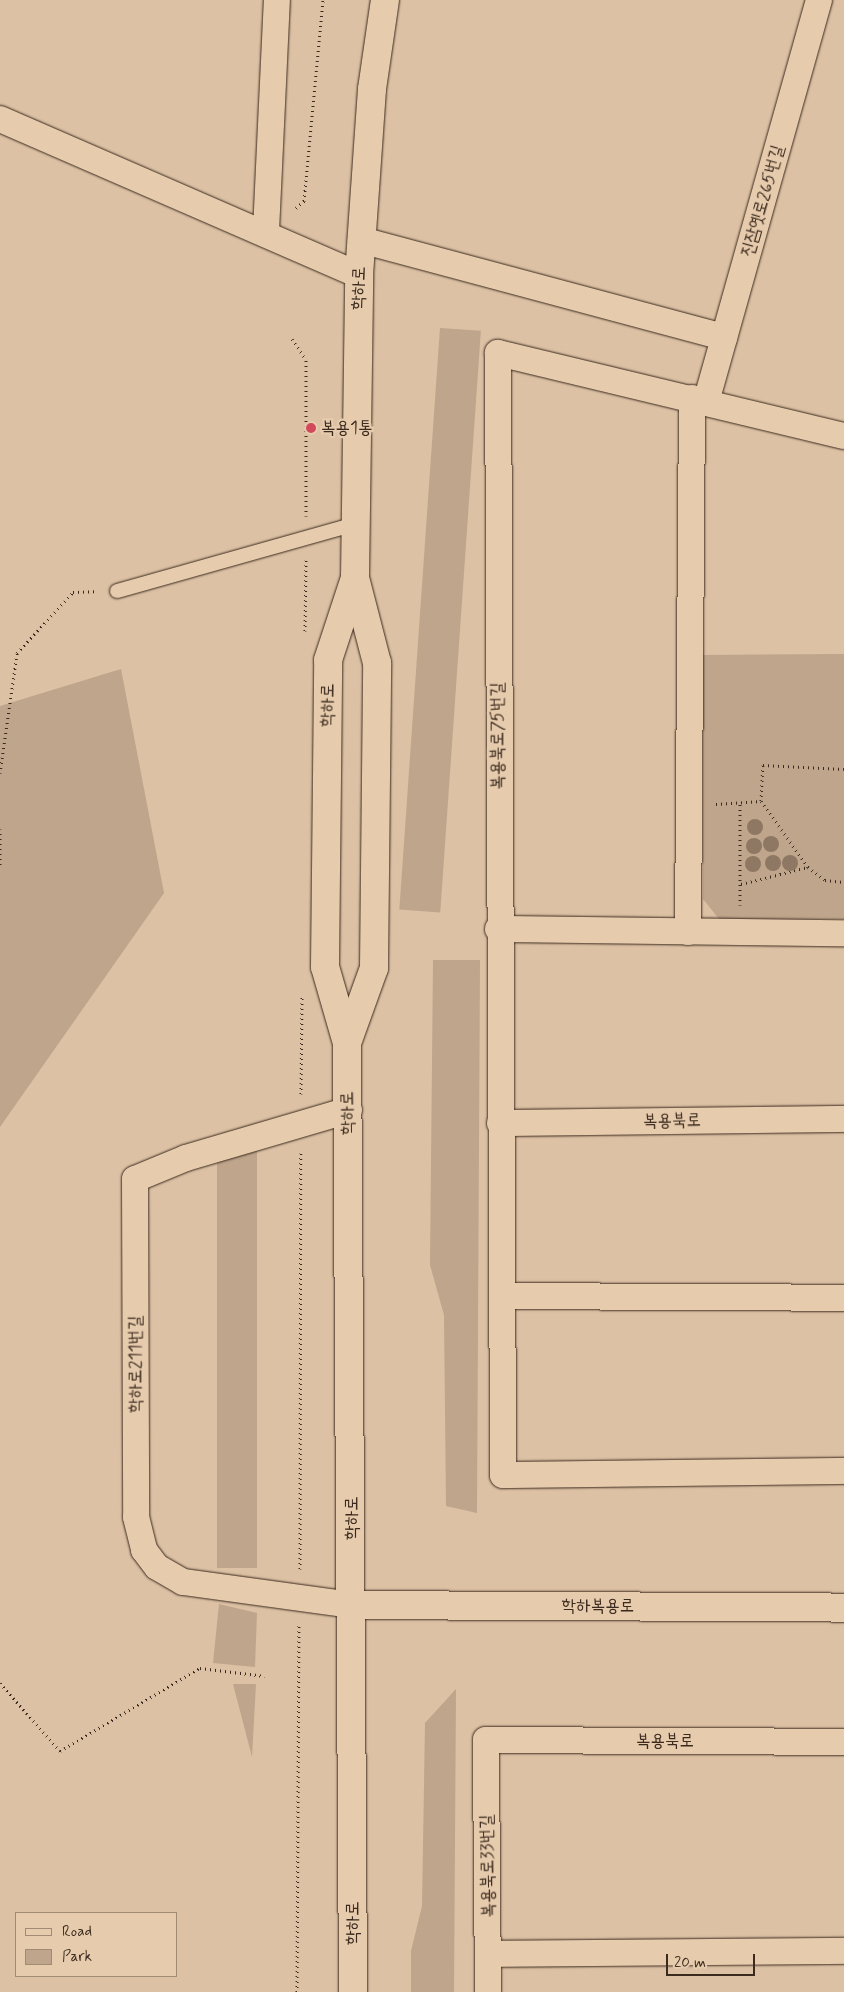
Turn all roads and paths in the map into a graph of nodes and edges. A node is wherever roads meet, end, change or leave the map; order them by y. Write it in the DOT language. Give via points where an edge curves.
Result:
graph roads {
  1 [pos="277,0"];
  2 [pos="323,0"];
  3 [pos="385,0"];
  4 [pos="819,0"];
  5 [pos="0,119"];
  6 [pos="287,214"];
  7 [pos="266,231"];
  8 [pos="361,240"];
  9 [pos="359,275"];
  10 [pos="724,337"];
  11 [pos="292,339"];
  12 [pos="699,400"];
  13 [pos="844,436"];
  14 [pos="306,520"];
  15 [pos="356,524"];
  16 [pos="356,578"];
  17 [pos="117,591"];
  18 [pos="844,769"];
  19 [pos="0,773"];
  20 [pos="761,801"];
  21 [pos="740,802"];
  22 [pos="712,804"];
  23 [pos="0,829"];
  24 [pos="0,865"];
  25 [pos="808,867"];
  26 [pos="844,882"];
  27 [pos="741,884"];
  28 [pos="740,912"];
  29 [pos="498,929"];
  30 [pos="688,932"];
  31 [pos="844,933"];
  32 [pos="347,1043"];
  33 [pos="348,1110"];
  34 [pos="844,1119"];
  35 [pos="500,1123"];
  36 [pos="301,1156"];
  37 [pos="502,1296"];
  38 [pos="844,1298"];
  39 [pos="844,1471"];
  40 [pos="301,1514"];
  41 [pos="352,1604"];
  42 [pos="844,1608"];
  43 [pos="265,1676"];
  44 [pos="0,1683"];
  45 [pos="297,1692"];
  46 [pos="486,1740"];
  47 [pos="844,1742"];
  48 [pos="844,1951"];
  49 [pos="489,1954"];
  50 [pos="297,1992"];
  51 [pos="353,1992"];
  52 [pos="488,1992"];
  1 -- 7 [label="street"];
  2 -- 6 [label="path" via="304,201"];
  3 -- 8 [label="street, 학하로" via="372,89"];
  4 -- 10 [label="street, 진잠옛로265번길"];
  5 -- 7 [label="street"];
  7 -- 9 [label="street"];
  8 -- 9 [label="street, 학하로"];
  8 -- 10 [label="street"];
  9 -- 15 [label="street, 학하로"];
  10 -- 12 [label="street, 진잠옛로265번길"];
  11 -- 14 [label="path" via="306,360"];
  12 -- 13 [label="street"];
  12 -- 29 [label="street, 복용북로75번길" via="498,353"];
  12 -- 30 [label="street"];
  15 -- 16 [label="street, 학하로"];
  15 -- 17 [label="lane"];
  16 -- 32 [label="street, 학하로" via="377,663 374,968"];
  16 -- 32 [label="street, 학하로" via="328,660 325,967"];
  17 -- 19 [label="path" via="73,592 17,653"];
  18 -- 20 [label="path" via="763,765"];
  20 -- 21 [label="path"];
  20 -- 25 [label="path"];
  21 -- 22 [label="path"];
  21 -- 27 [label="path"];
  23 -- 24 [label="path" via="4,864"];
  25 -- 26 [label="path" via="826,880"];
  25 -- 27 [label="path"];
  27 -- 28 [label="path"];
  29 -- 30 [label="street"];
  29 -- 35 [label="street, 복용북로75번길"];
  30 -- 31 [label="street"];
  32 -- 33 [label="street, 학하로"];
  33 -- 41 [label="street, 학하로"];
  33 -- 41 [label="street, 학하로211번길" via="186,1158 135,1180 136,1507 144,1550 157,1567 183,1582"];
  34 -- 35 [label="street, 복용북로"];
  35 -- 37 [label="street, 복용북로75번길"];
  36 -- 40 [label="path"];
  37 -- 38 [label="street"];
  37 -- 39 [label="street, 복용북로75번길" via="503,1475"];
  41 -- 42 [label="street, 학하복용로"];
  41 -- 51 [label="street, 학하로"];
  43 -- 44 [label="path" via="200,1668 60,1751"];
  45 -- 50 [label="path"];
  46 -- 47 [label="street, 복용북로"];
  46 -- 49 [label="street, 복용북로33번길"];
  48 -- 49 [label="street"];
  49 -- 52 [label="street, 복용북로33번길"];
}
